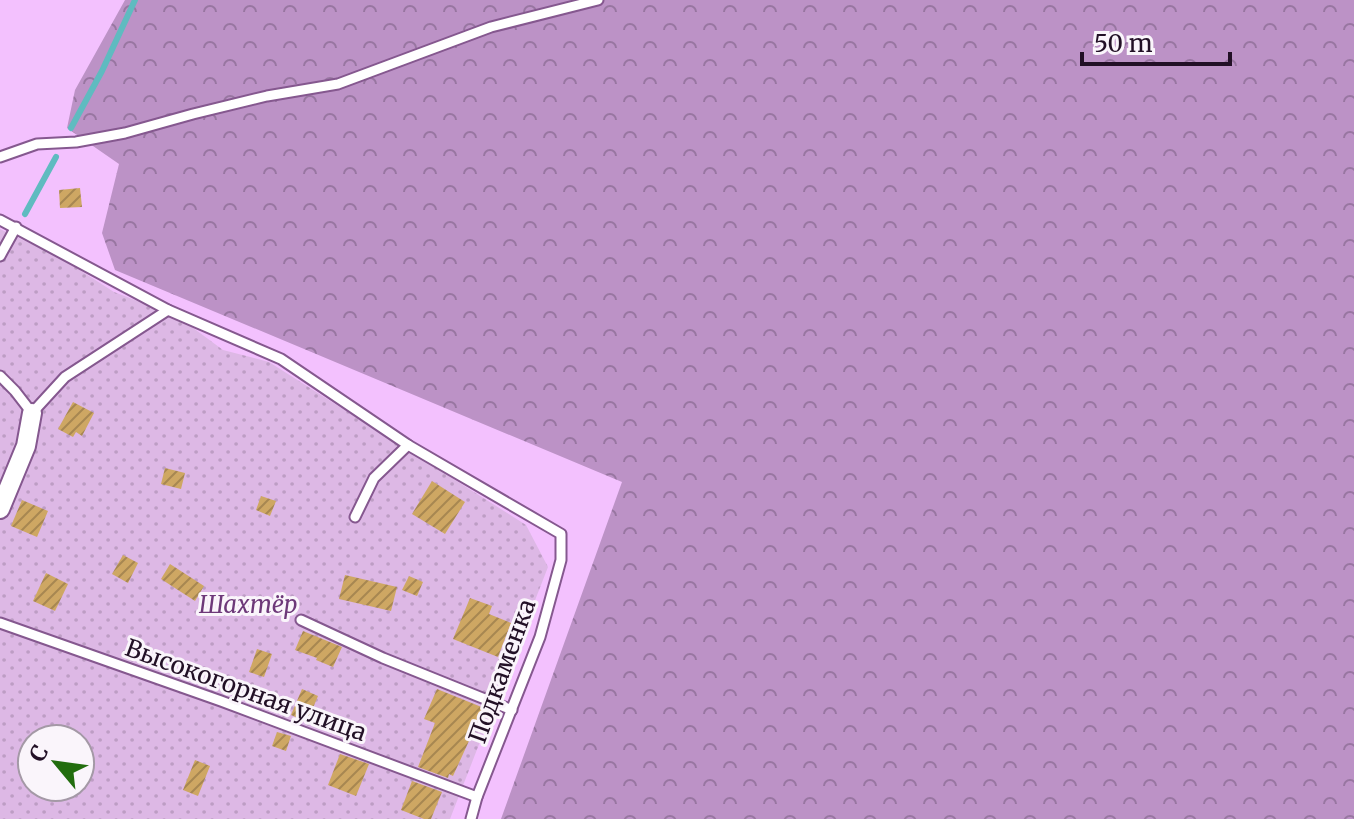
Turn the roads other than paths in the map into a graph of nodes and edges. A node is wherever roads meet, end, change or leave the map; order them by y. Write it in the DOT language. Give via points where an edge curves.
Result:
graph roads {
  1 [pos="598,0"];
  2 [pos="0,157"];
  3 [pos="0,220"];
  4 [pos="16,227"];
  5 [pos="0,256"];
  6 [pos="168,310"];
  7 [pos="0,376"];
  8 [pos="32,413"];
  9 [pos="408,445"];
  10 [pos="0,509"];
  11 [pos="355,517"];
  12 [pos="301,620"];
  13 [pos="0,623"];
  14 [pos="512,710"];
  15 [pos="477,797"];
  16 [pos="471,819"];
  1 -- 2 [label="lane" via="491,27 338,84 267,96 125,133 37,144"];
  3 -- 4 [label="lane"];
  4 -- 5 [label="lane"];
  4 -- 6 [label="lane"];
  6 -- 8 [label="lane" via="65,377"];
  6 -- 9 [label="lane" via="281,359"];
  7 -- 8 [label="lane"];
  8 -- 10 [label="street" via="26,446"];
  9 -- 11 [label="lane" via="374,478"];
  9 -- 14 [label="lane, Подкаменка" via="561,534 561,560 540,637"];
  12 -- 14 [label="lane"];
  13 -- 15 [label="lane, Высокогорная улица"];
  14 -- 15 [label="lane, Подкаменка"];
  15 -- 16 [label="lane, Подкаменка"];
}
